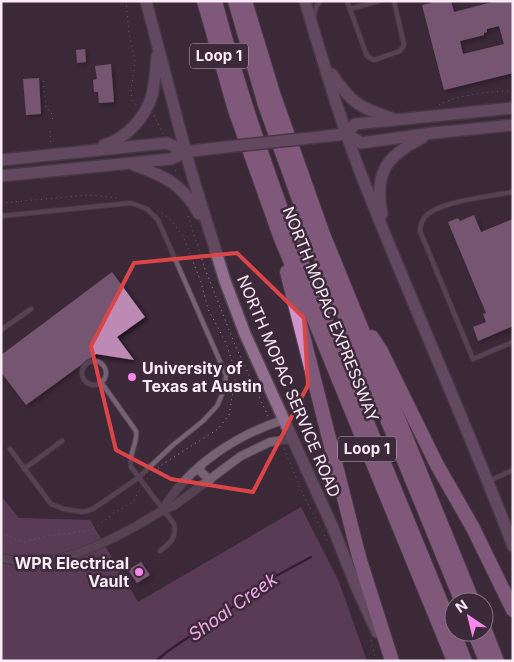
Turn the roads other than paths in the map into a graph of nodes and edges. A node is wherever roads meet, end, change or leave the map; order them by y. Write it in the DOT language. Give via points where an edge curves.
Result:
graph roads {
  1 [pos="146,1"];
  2 [pos="204,1"];
  3 [pos="215,1"];
  4 [pos="235,1"];
  5 [pos="246,1"];
  6 [pos="305,1"];
  7 [pos="320,1"];
  8 [pos="347,1"];
  9 [pos="379,1"];
  10 [pos="394,1"];
  11 [pos="350,9"];
  12 [pos="312,24"];
  13 [pos="158,48"];
  14 [pos="324,64"];
  15 [pos="513,108"];
  16 [pos="398,120"];
  17 [pos="513,125"];
  18 [pos="433,133"];
  19 [pos="347,134"];
  20 [pos="88,150"];
  21 [pos="186,152"];
  22 [pos="36,156"];
  23 [pos="1,160"];
  24 [pos="130,164"];
  25 [pos="1,169"];
  26 [pos="1,176"];
  27 [pos="513,192"];
  28 [pos="1,216"];
  29 [pos="207,227"];
  30 [pos="280,236"];
  31 [pos="386,236"];
  32 [pos="351,304"];
  33 [pos="31,309"];
  34 [pos="1,330"];
  35 [pos="513,342"];
  36 [pos="101,382"];
  37 [pos="283,420"];
  38 [pos="62,441"];
  39 [pos="287,442"];
  40 [pos="10,449"];
  41 [pos="201,466"];
  42 [pos="24,469"];
  43 [pos="513,470"];
  44 [pos="138,478"];
  45 [pos="210,480"];
  46 [pos="488,481"];
  47 [pos="163,509"];
  48 [pos="513,546"];
  49 [pos="160,551"];
  50 [pos="1,558"];
  51 [pos="458,592"];
  52 [pos="469,592"];
  53 [pos="513,610"];
  54 [pos="478,642"];
  55 [pos="490,642"];
  56 [pos="392,661"];
  57 [pos="454,661"];
  58 [pos="465,661"];
  59 [pos="486,661"];
  60 [pos="497,661"];
  1 -- 13 [label="main road, NORTH MOPAC SERVICE ROAD"];
  2 -- 30 [label="highway, NORTH MOPAC EXPRESSWAY / Loop 1" via="235,110"];
  3 -- 58 [label="highway" via="268,177"];
  4 -- 51 [label="highway" via="265,105 312,236"];
  5 -- 32 [label="highway, NORTH MOPAC EXPRESSWAY / Loop 1" via="296,160"];
  6 -- 12 [label="main road"];
  7 -- 12 [label="lane"];
  8 -- 11 [label="lane"];
  9 -- 11 [label="lane"];
  10 -- 11 [label="lane" via="404,45 400,51 374,60 367,56"];
  12 -- 14 [label="main road"];
  13 -- 20 [label="main road" via="151,97 135,125 110,144"];
  13 -- 21 [label="main road, NORTH MOPAC SERVICE ROAD"];
  14 -- 16 [label="main road" via="351,100"];
  14 -- 19 [label="main road"];
  15 -- 16 [label="main road"];
  16 -- 19 [label="main road" via="355,124"];
  17 -- 18 [label="main road"];
  18 -- 19 [label="main road" via="361,143"];
  18 -- 31 [label="main road" via="402,148 381,178 379,192"];
  19 -- 21 [label="main road, bridge"];
  19 -- 31 [label="main road"];
  20 -- 21 [label="main road" via="167,142"];
  20 -- 22 [label="main road"];
  21 -- 24 [label="main road" via="171,159"];
  21 -- 29 [label="main road, NORTH MOPAC SERVICE ROAD"];
  22 -- 23 [label="main road"];
  22 -- 25 [label="main road" via="26,167"];
  24 -- 26 [label="main road"];
  24 -- 29 [label="main road" via="171,181 195,206"];
  27 -- 35 [label="lane" via="440,207 420,222 420,231 474,358"];
  28 -- 44 [label="lane" via="131,203 147,209 158,220 226,375 217,406"];
  29 -- 37 [label="main road, NORTH MOPAC SERVICE ROAD" via="245,334"];
  30 -- 56 [label="highway" via="288,279 359,557"];
  30 -- 57 [label="highway, NORTH MOPAC EXPRESSWAY / Loop 1"];
  31 -- 46 [label="main road"];
  32 -- 52 [label="highway, NORTH MOPAC EXPRESSWAY / Loop 1"];
  32 -- 53 [label="highway" via="381,351"];
  33 -- 34 [label="lane"];
  36 -- 36 [label="lane" via="106,374 102,364 90,362 84,366 85,382 90,385"];
  36 -- 44 [label="lane" via="136,431 137,440 129,459"];
  37 -- 39 [label="main road, NORTH MOPAC SERVICE ROAD"];
  37 -- 41 [label="street" via="242,437"];
  38 -- 42 [label="lane"];
  39 -- 45 [label="street" via="270,442 258,447"];
  39 -- 56 [label="main road, NORTH MOPAC SERVICE ROAD" via="333,528"];
  40 -- 42 [label="lane"];
  41 -- 45 [label="street" via="200,471"];
  41 -- 47 [label="street" via="170,497"];
  42 -- 44 [label="lane" via="51,504 82,512 93,509"];
  43 -- 46 [label="lane"];
  44 -- 47 [label="lane"];
  45 -- 47 [label="street" via="175,505"];
  46 -- 48 [label="main road"];
  47 -- 49 [label="lane" via="174,524 176,533"];
  47 -- 50 [label="street" via="91,549 61,559 16,562"];
  54 -- 59 [label="highway"];
  55 -- 60 [label="highway"];
}
